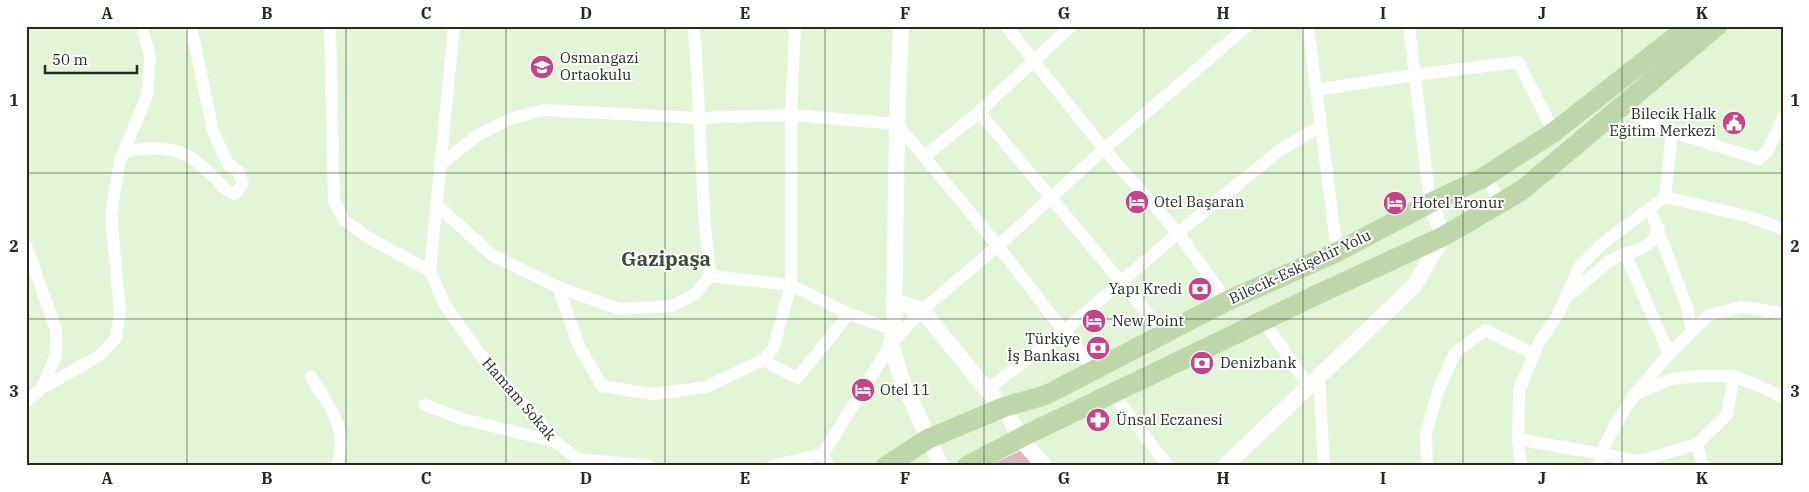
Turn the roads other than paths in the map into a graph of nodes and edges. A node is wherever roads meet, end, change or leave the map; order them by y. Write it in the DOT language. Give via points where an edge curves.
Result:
graph roads {
  1 [pos="142,26"];
  2 [pos="191,26"];
  3 [pos="330,26"];
  4 [pos="454,26"];
  5 [pos="693,26"];
  6 [pos="795,26"];
  7 [pos="901,26"];
  8 [pos="1006,26"];
  9 [pos="1071,26"];
  10 [pos="1247,26"];
  11 [pos="1308,26"];
  12 [pos="1409,26"];
  13 [pos="1689,26"];
  14 [pos="1717,26"];
  15 [pos="1034,62"];
  16 [pos="1414,75"];
  17 [pos="1316,90"];
  18 [pos="1628,101"];
  19 [pos="979,112"];
  20 [pos="791,115"];
  21 [pos="698,118"];
  22 [pos="897,124"];
  23 [pos="1321,126"];
  24 [pos="1781,126"];
  25 [pos="1554,132"];
  26 [pos="1672,132"];
  27 [pos="1104,148"];
  28 [pos="123,152"];
  29 [pos="924,157"];
  30 [pos="441,164"];
  31 [pos="1485,176"];
  32 [pos="1051,197"];
  33 [pos="1666,197"];
  34 [pos="1430,203"];
  35 [pos="1501,203"];
  36 [pos="436,204"];
  37 [pos="1650,209"];
  38 [pos="1659,229"];
  39 [pos="1783,229"];
  40 [pos="1178,233"];
  41 [pos="1444,236"];
  42 [pos="26,245"];
  43 [pos="998,246"];
  44 [pos="1337,252"];
  45 [pos="1625,253"];
  46 [pos="430,271"];
  47 [pos="710,276"];
  48 [pos="1121,282"];
  49 [pos="791,285"];
  50 [pos="558,287"];
  51 [pos="1568,295"];
  52 [pos="893,301"];
  53 [pos="1227,302"];
  54 [pos="922,310"];
  55 [pos="1783,313"];
  56 [pos="849,314"];
  57 [pos="1263,320"];
  58 [pos="1064,331"];
  59 [pos="1692,331"];
  60 [pos="1164,333"];
  61 [pos="892,337"];
  62 [pos="1534,354"];
  63 [pos="1669,354"];
  64 [pos="763,360"];
  65 [pos="1093,369"];
  66 [pos="1734,376"];
  67 [pos="311,378"];
  68 [pos="1314,382"];
  69 [pos="42,388"];
  70 [pos="987,390"];
  71 [pos="1113,394"];
  72 [pos="1635,394"];
  73 [pos="1783,398"];
  74 [pos="26,402"];
  75 [pos="425,405"];
  76 [pos="1004,407"];
  77 [pos="1020,438"];
  78 [pos="928,439"];
  79 [pos="1518,439"];
  80 [pos="556,442"];
  81 [pos="1697,444"];
  82 [pos="823,454"];
  83 [pos="1599,460"];
  84 [pos="1641,463"];
  85 [pos="337,466"];
  86 [pos="650,466"];
  87 [pos="772,466"];
  88 [pos="829,466"];
  89 [pos="886,466"];
  90 [pos="941,466"];
  91 [pos="967,466"];
  92 [pos="1044,466"];
  93 [pos="1168,466"];
  94 [pos="1225,466"];
  95 [pos="1324,466"];
  96 [pos="1427,466"];
  97 [pos="1522,466"];
  98 [pos="1703,466"];
  1 -- 28 [label="street" via="150,57 147,96"];
  2 -- 28 [label="street" via="213,131 228,164 238,171 243,184 235,194 225,190 188,155 170,150 142,148"];
  3 -- 46 [label="street" via="334,201 344,220 369,238"];
  4 -- 30 [label="street"];
  5 -- 21 [label="street"];
  6 -- 20 [label="street"];
  7 -- 22 [label="street"];
  8 -- 15 [label="street"];
  9 -- 15 [label="street"];
  10 -- 27 [label="street"];
  11 -- 17 [label="street"];
  12 -- 16 [label="street"];
  13 -- 25 [label="main road, Bilecik-Eskişehir Yolu"];
  14 -- 18 [label="main road"];
  15 -- 19 [label="street"];
  15 -- 27 [label="street"];
  16 -- 17 [label="street"];
  16 -- 25 [label="street" via="1518,62"];
  16 -- 34 [label="street"];
  17 -- 23 [label="street"];
  18 -- 26 [label="street" via="1640,118"];
  18 -- 35 [label="main road" via="1522,191"];
  19 -- 29 [label="street"];
  19 -- 32 [label="street"];
  20 -- 21 [label="street"];
  20 -- 22 [label="street"];
  20 -- 49 [label="street"];
  21 -- 30 [label="street" via="543,110 510,119 478,135"];
  21 -- 47 [label="street"];
  22 -- 29 [label="street"];
  22 -- 52 [label="street"];
  23 -- 40 [label="street" via="1280,150"];
  23 -- 44 [label="street"];
  24 -- 26 [label="street" via="1767,152 1759,159"];
  25 -- 31 [label="main road, Bilecik-Eskişehir Yolu"];
  26 -- 33 [label="street"];
  27 -- 32 [label="street"];
  27 -- 40 [label="street"];
  28 -- 69 [label="street" via="112,213 120,313 116,338 99,356"];
  29 -- 43 [label="street"];
  30 -- 36 [label="street"];
  31 -- 34 [label="main road, Bilecik-Eskişehir Yolu"];
  31 -- 35 [label="street"];
  32 -- 43 [label="street"];
  32 -- 48 [label="street"];
  33 -- 37 [label="street"];
  33 -- 39 [label="street" via="1747,216"];
  34 -- 41 [label="street"];
  34 -- 44 [label="main road, Bilecik-Eskişehir Yolu"];
  35 -- 41 [label="main road"];
  36 -- 46 [label="street"];
  36 -- 50 [label="street" via="492,255"];
  37 -- 38 [label="street"];
  37 -- 51 [label="street" via="1602,244 1579,267"];
  38 -- 45 [label="street" via="1651,242 1638,251"];
  38 -- 59 [label="street" via="1687,307"];
  40 -- 48 [label="street"];
  40 -- 53 [label="street"];
  41 -- 57 [label="main road"];
  41 -- 68 [label="street" via="1414,286"];
  42 -- 69 [label="street" via="56,330 56,355"];
  43 -- 54 [label="street"];
  43 -- 58 [label="street"];
  44 -- 53 [label="main road, Bilecik-Eskişehir Yolu"];
  45 -- 51 [label="street" via="1609,261"];
  45 -- 63 [label="street"];
  46 -- 80 [label="street, Hamam Sokak" via="445,305 479,353"];
  47 -- 49 [label="street"];
  47 -- 50 [label="street" via="694,296 672,306 619,309"];
  48 -- 58 [label="street"];
  48 -- 60 [label="street"];
  49 -- 56 [label="street"];
  49 -- 64 [label="street" via="773,349"];
  50 -- 64 [label="street" via="579,346 602,386 653,394 706,387"];
  51 -- 62 [label="street"];
  52 -- 54 [label="street"];
  52 -- 61 [label="street"];
  53 -- 60 [label="main road, Bilecik-Eskişehir Yolu"];
  54 -- 61 [label="street"];
  54 -- 70 [label="street"];
  55 -- 59 [label="street" via="1742,307 1709,315"];
  56 -- 61 [label="street"];
  56 -- 64 [label="street" via="797,378"];
  57 -- 68 [label="street"];
  57 -- 71 [label="main road"];
  58 -- 65 [label="street"];
  58 -- 70 [label="street"];
  59 -- 63 [label="street"];
  60 -- 65 [label="main road, Bilecik-Eskişehir Yolu"];
  61 -- 78 [label="street" via="901,378"];
  61 -- 82 [label="street"];
  62 -- 79 [label="street" via="1519,390"];
  62 -- 96 [label="street" via="1485,330 1455,354 1438,392 1426,434"];
  63 -- 72 [label="street"];
  65 -- 76 [label="main road, Bilecik-Eskişehir Yolu" via="1046,395"];
  66 -- 72 [label="street" via="1671,379"];
  66 -- 73 [label="street"];
  66 -- 81 [label="street" via="1727,415"];
  67 -- 85 [label="street" via="338,421 341,453"];
  68 -- 94 [label="street"];
  68 -- 95 [label="street"];
  69 -- 74 [label="street"];
  70 -- 76 [label="street"];
  71 -- 77 [label="main road"];
  71 -- 93 [label="street"];
  72 -- 83 [label="street" via="1615,425"];
  75 -- 80 [label="street" via="463,419"];
  76 -- 77 [label="street"];
  76 -- 78 [label="main road, Bilecik-Eskişehir Yolu"];
  77 -- 91 [label="main road"];
  77 -- 92 [label="street"];
  78 -- 89 [label="main road, Bilecik-Eskişehir Yolu"];
  78 -- 90 [label="street"];
  79 -- 83 [label="street"];
  79 -- 97 [label="street"];
  80 -- 86 [label="street, Hamam Sokak" via="577,459"];
  81 -- 84 [label="street"];
  81 -- 98 [label="street"];
  82 -- 87 [label="street"];
  82 -- 88 [label="street"];
  83 -- 84 [label="street"];
}
